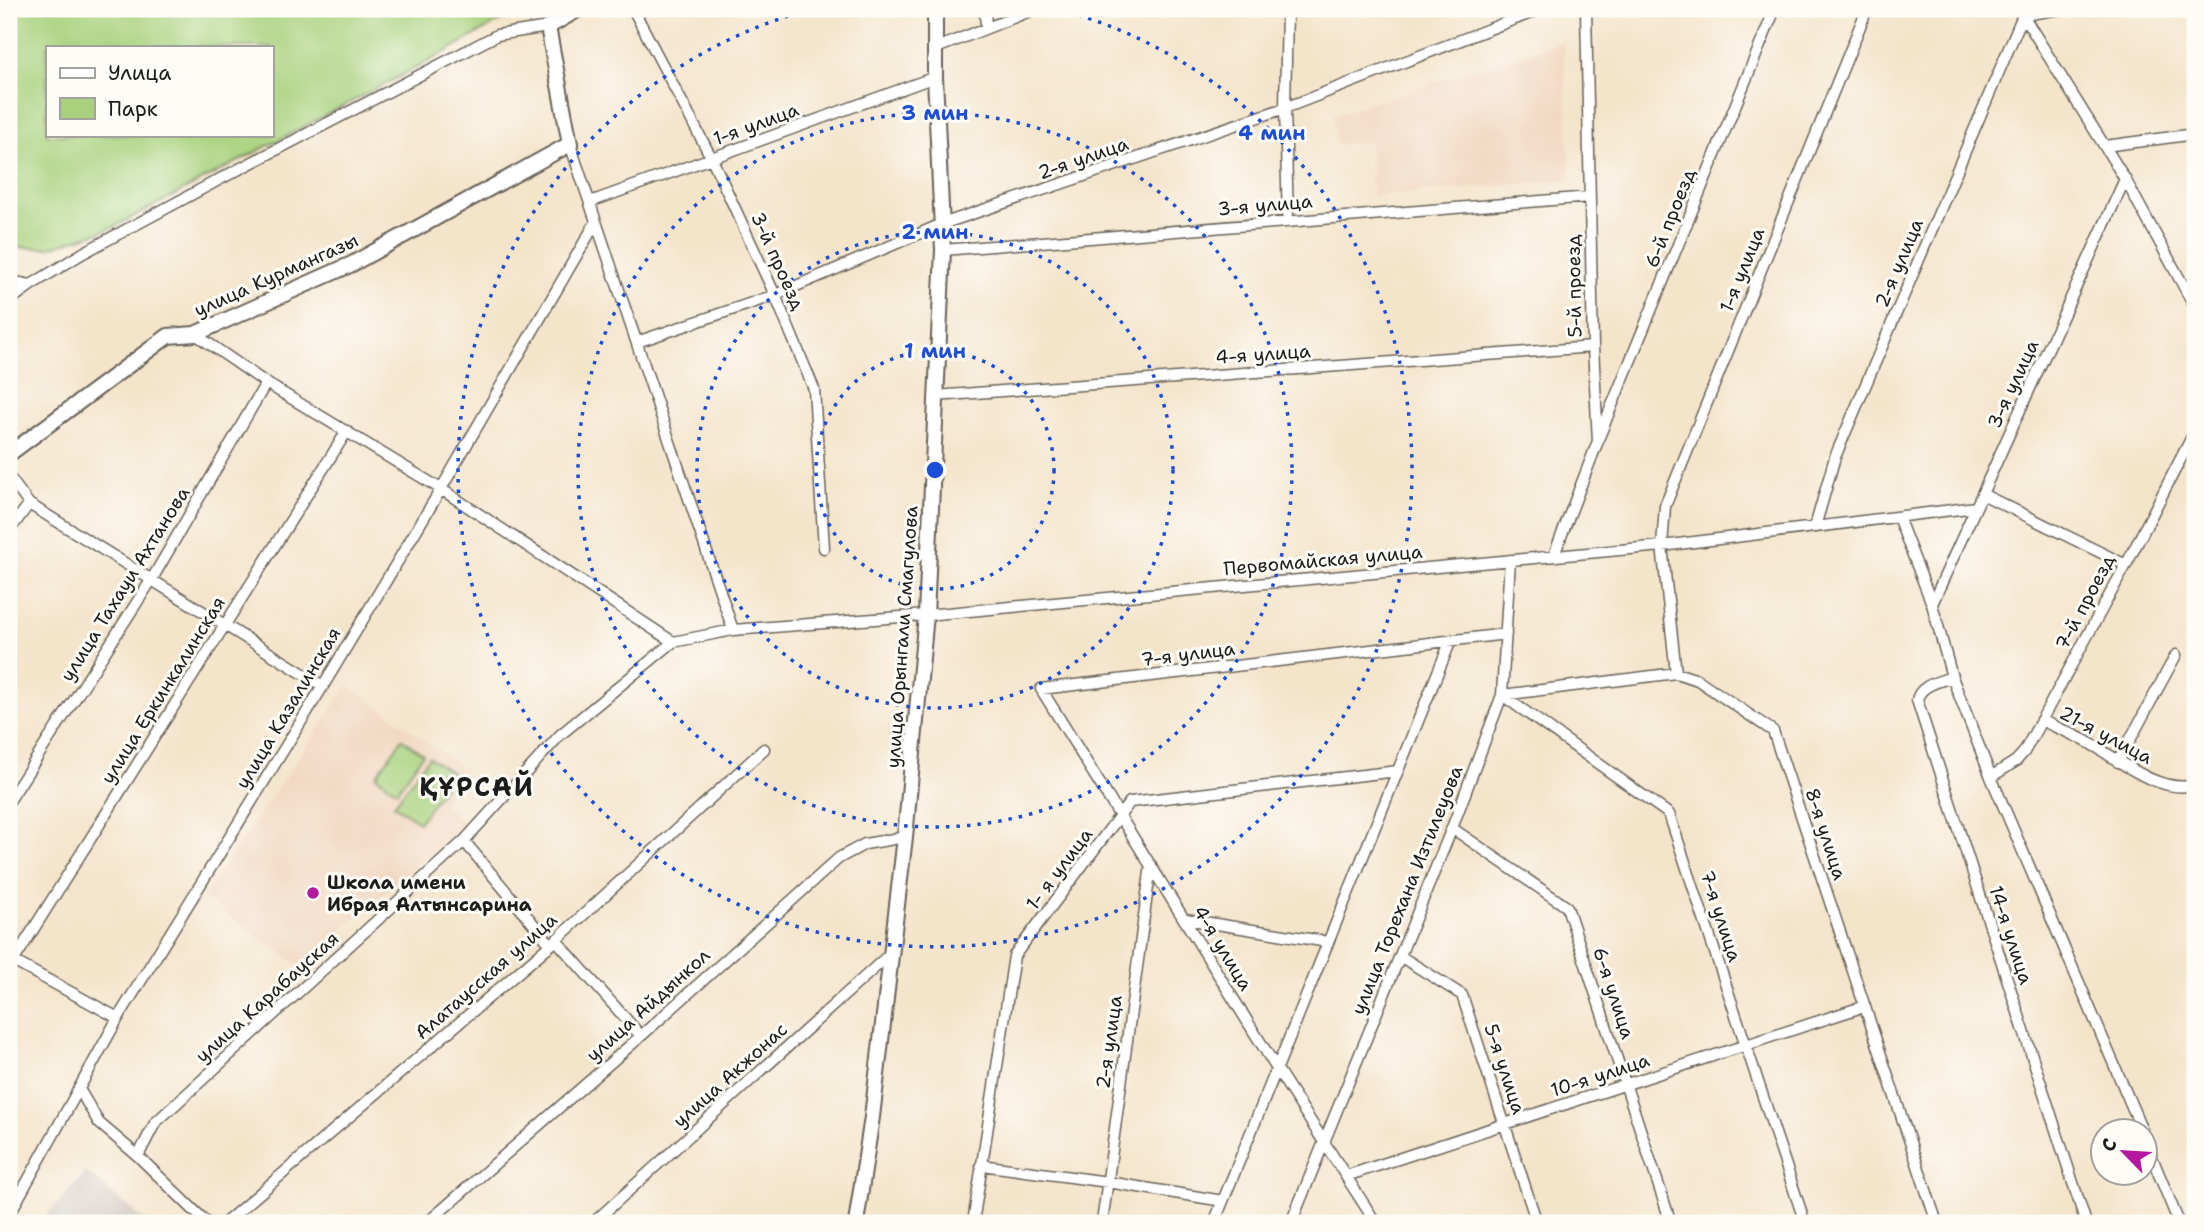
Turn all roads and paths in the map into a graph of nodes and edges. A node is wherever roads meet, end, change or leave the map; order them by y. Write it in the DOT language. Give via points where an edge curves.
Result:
graph roads {
  1 [pos="579,9"];
  2 [pos="633,9"];
  3 [pos="934,9"];
  4 [pos="985,9"];
  5 [pos="1035,9"];
  6 [pos="1287,9"];
  7 [pos="1541,9"];
  8 [pos="1586,9"];
  9 [pos="1774,9"];
  10 [pos="1867,9"];
  11 [pos="2061,9"];
  12 [pos="2021,12"];
  13 [pos="548,27"];
  14 [pos="986,28"];
  15 [pos="934,49"];
  16 [pos="935,77"];
  17 [pos="1285,108"];
  18 [pos="2195,134"];
  19 [pos="570,144"];
  20 [pos="2105,146"];
  21 [pos="712,159"];
  22 [pos="2125,179"];
  23 [pos="1590,197"];
  24 [pos="590,202"];
  25 [pos="1288,221"];
  26 [pos="596,222"];
  27 [pos="942,223"];
  28 [pos="943,250"];
  29 [pos="9,281"];
  30 [pos="31,285"];
  31 [pos="2190,287"];
  32 [pos="775,295"];
  33 [pos="9,301"];
  34 [pos="2195,307"];
  35 [pos="194,334"];
  36 [pos="637,342"];
  37 [pos="1593,347"];
  38 [pos="266,383"];
  39 [pos="935,396"];
  40 [pos="347,431"];
  41 [pos="2195,431"];
  42 [pos="1598,441"];
  43 [pos="9,454"];
  44 [pos="9,477"];
  45 [pos="442,489"];
  46 [pos="1982,494"];
  47 [pos="29,504"];
  48 [pos="1976,507"];
  49 [pos="1898,517"];
  50 [pos="1815,527"];
  51 [pos="9,531"];
  52 [pos="1662,547"];
  53 [pos="824,548"];
  54 [pos="1554,555"];
  55 [pos="1510,560"];
  56 [pos="2126,565"];
  57 [pos="152,579"];
  58 [pos="1932,604"];
  59 [pos="926,615"];
  60 [pos="224,626"];
  61 [pos="733,630"];
  62 [pos="1506,634"];
  63 [pos="1451,640"];
  64 [pos="673,642"];
  65 [pos="2176,654"];
  66 [pos="1676,673"];
  67 [pos="1952,677"];
  68 [pos="323,686"];
  69 [pos="1041,689"];
  70 [pos="1502,695"];
  71 [pos="2041,720"];
  72 [pos="764,749"];
  73 [pos="2118,762"];
  74 [pos="1398,771"];
  75 [pos="1991,777"];
  76 [pos="2195,785"];
  77 [pos="9,801"];
  78 [pos="1121,816"];
  79 [pos="1452,828"];
  80 [pos="905,837"];
  81 [pos="464,841"];
  82 [pos="1151,865"];
  83 [pos="1185,919"];
  84 [pos="553,942"];
  85 [pos="1328,942"];
  86 [pos="891,953"];
  87 [pos="1400,956"];
  88 [pos="11,965"];
  89 [pos="1865,1006"];
  90 [pos="118,1018"];
  91 [pos="641,1036"];
  92 [pos="1746,1045"];
  93 [pos="1277,1069"];
  94 [pos="1625,1085"];
  95 [pos="79,1089"];
  96 [pos="2135,1116"];
  97 [pos="1504,1125"];
  98 [pos="1325,1142"];
  99 [pos="138,1156"];
  100 [pos="982,1164"];
  101 [pos="2158,1172"];
  102 [pos="1346,1176"];
  103 [pos="1108,1182"];
  104 [pos="1223,1201"];
  105 [pos="10,1212"];
  106 [pos="207,1223"];
  107 [pos="225,1223"];
  108 [pos="427,1223"];
  109 [pos="593,1223"];
  110 [pos="856,1223"];
  111 [pos="973,1223"];
  112 [pos="1102,1223"];
  113 [pos="1214,1223"];
  114 [pos="1292,1223"];
  115 [pos="1376,1223"];
  116 [pos="1537,1223"];
  117 [pos="1671,1223"];
  118 [pos="1805,1223"];
  119 [pos="1937,1223"];
  120 [pos="2086,1223"];
  121 [pos="2179,1223"];
  1 -- 13 [label="main road"];
  2 -- 21 [label="street, 3-й проезд"];
  3 -- 15 [label="main road, улица Орынгали Смагулова"];
  4 -- 14 [label="street"];
  5 -- 14 [label="street"];
  6 -- 17 [label="street"];
  7 -- 17 [label="street, 2-я улица"];
  8 -- 23 [label="street, 5-й проезд"];
  9 -- 42 [label="street, 6-й проезд"];
  10 -- 52 [label="street, 1-я улица" via="1665,506"];
  11 -- 12 [label="street"];
  12 -- 20 [label="street"];
  12 -- 50 [label="street, 2-я улица" via="1835,457"];
  13 -- 19 [label="main road"];
  13 -- 30 [label="street" via="497,35 200,190"];
  14 -- 15 [label="street"];
  15 -- 16 [label="main road, улица Орынгали Смагулова"];
  16 -- 21 [label="street, 1-я улица"];
  16 -- 27 [label="main road, улица Орынгали Смагулова"];
  17 -- 25 [label="street"];
  17 -- 27 [label="street, 2-я улица"];
  18 -- 20 [label="street"];
  19 -- 24 [label="street"];
  19 -- 35 [label="main road, улица Курмангазы" via="352,264"];
  20 -- 22 [label="street"];
  21 -- 24 [label="street, 1-я улица"];
  21 -- 32 [label="street, 3-й проезд"];
  22 -- 31 [label="street"];
  22 -- 46 [label="street, 3-я улица"];
  23 -- 25 [label="street, 3-я улица"];
  23 -- 37 [label="street, 5-й проезд"];
  24 -- 26 [label="street"];
  25 -- 28 [label="street, 3-я улица"];
  26 -- 36 [label="street"];
  26 -- 45 [label="street, улица Казалинская"];
  27 -- 28 [label="main road, улица Орынгали Смагулова"];
  27 -- 32 [label="street, 2-я улица"];
  28 -- 39 [label="main road, улица Орынгали Смагулова"];
  29 -- 30 [label="street"];
  30 -- 33 [label="street"];
  31 -- 34 [label="street"];
  32 -- 36 [label="street, 2-я улица"];
  32 -- 53 [label="street, 3-й проезд" via="814,389"];
  35 -- 38 [label="street"];
  35 -- 43 [label="main road, улица Курмангазы" via="168,336 154,345"];
  36 -- 61 [label="street"];
  37 -- 39 [label="street, 4-я улица"];
  37 -- 42 [label="street, 5-й проезд"];
  38 -- 40 [label="street"];
  38 -- 57 [label="street, улица Тахауи Ахтанова"];
  39 -- 59 [label="main road, улица Орынгали Смагулова"];
  40 -- 45 [label="street"];
  40 -- 60 [label="street, улица Еркинкалинская"];
  41 -- 56 [label="street, 7-й проезд"];
  42 -- 54 [label="street, 5-й проезд"];
  44 -- 47 [label="street"];
  45 -- 64 [label="street"];
  45 -- 68 [label="street, улица Казалинская"];
  46 -- 48 [label="street, 3-я улица"];
  46 -- 56 [label="street"];
  47 -- 51 [label="street"];
  47 -- 57 [label="street"];
  48 -- 49 [label="street, Первомайская улица"];
  48 -- 58 [label="street, 3-я улица"];
  49 -- 50 [label="street, Первомайская улица"];
  49 -- 58 [label="street"];
  50 -- 52 [label="street, Первомайская улица"];
  52 -- 54 [label="street, Первомайская улица"];
  52 -- 66 [label="street, 1-я улица"];
  54 -- 55 [label="street, Первомайская улица"];
  55 -- 59 [label="street, Первомайская улица"];
  55 -- 62 [label="street, улица Торехана Изтилеуова"];
  56 -- 71 [label="street, 7-й проезд"];
  57 -- 60 [label="street"];
  57 -- 77 [label="street, улица Тахауи Ахтанова"];
  58 -- 67 [label="street"];
  59 -- 61 [label="street, Первомайская улица"];
  59 -- 80 [label="main road, улица Орынгали Смагулова"];
  60 -- 68 [label="street"];
  60 -- 88 [label="street, улица Еркинкалинская"];
  61 -- 64 [label="street, Первомайская улица"];
  62 -- 63 [label="street, 7-я улица"];
  62 -- 70 [label="street, улица Торехана Изтилеуова"];
  63 -- 69 [label="street, 7-я улица"];
  63 -- 74 [label="street"];
  64 -- 81 [label="street, улица Карабауская" via="560,735"];
  65 -- 73 [label="street"];
  66 -- 70 [label="street"];
  66 -- 89 [label="street, 8-я улица" via="1698,680 1773,731"];
  67 -- 75 [label="street"];
  67 -- 120 [label="street, 14-я улица" via="1923,688 1917,700"];
  68 -- 90 [label="street, улица Казалинская"];
  69 -- 78 [label="street, 4-я улица"];
  70 -- 79 [label="street, улица Торехана Изтилеуова"];
  70 -- 92 [label="street, 7-я улица" via="1669,814"];
  71 -- 73 [label="street, 21-я улица"];
  71 -- 75 [label="street, 7-й проезд" via="2024,752"];
  72 -- 84 [label="street, Алатаусская улица"];
  73 -- 76 [label="street, 21-я улица" via="2167,786"];
  74 -- 78 [label="street, 1- я улица" via="1130,802"];
  74 -- 85 [label="street"];
  75 -- 96 [label="street"];
  78 -- 82 [label="street, 4-я улица"];
  78 -- 100 [label="street, 1- я улица" via="1014,956"];
  79 -- 87 [label="street, улица Торехана Изтилеуова"];
  79 -- 94 [label="street, 6-я улица" via="1567,906"];
  80 -- 86 [label="main road, улица Орынгали Смагулова"];
  80 -- 91 [label="street, улица Айдынкол" via="865,844 839,858"];
  81 -- 84 [label="street"];
  81 -- 99 [label="street, улица Карабауская" via="155,1123"];
  82 -- 83 [label="street, 4-я улица"];
  82 -- 103 [label="street, 2-я улица"];
  83 -- 85 [label="street"];
  83 -- 93 [label="street, 4-я улица"];
  84 -- 91 [label="street"];
  84 -- 107 [label="street, Алатаусская улица"];
  85 -- 93 [label="street"];
  86 -- 109 [label="street, улица Акжонас"];
  86 -- 110 [label="main road, улица Орынгали Смагулова"];
  87 -- 97 [label="street, 5-я улица" via="1462,995"];
  87 -- 98 [label="street, улица Торехана Изтилеуова"];
  88 -- 90 [label="street"];
  89 -- 92 [label="street, 10-я улица"];
  89 -- 119 [label="street, 8-я улица"];
  90 -- 95 [label="street, улица Казалинская"];
  91 -- 108 [label="street, улица Айдынкол"];
  92 -- 94 [label="street, 10-я улица"];
  92 -- 118 [label="street, 7-я улица"];
  93 -- 98 [label="street, 4-я улица"];
  93 -- 104 [label="street"];
  94 -- 97 [label="street, 10-я улица"];
  94 -- 117 [label="street, 6-я улица"];
  95 -- 99 [label="street" via="99,1123"];
  95 -- 105 [label="street, улица Казалинская"];
  97 -- 102 [label="street, 10-я улица"];
  97 -- 116 [label="street, 5-я улица"];
  98 -- 102 [label="street, 4-я улица"];
  98 -- 114 [label="street, улица Торехана Изтилеуова"];
  99 -- 106 [label="street"];
  100 -- 103 [label="street"];
  100 -- 111 [label="street, 1- я улица"];
  101 -- 121 [label="street"];
  102 -- 115 [label="street, 4-я улица"];
  103 -- 104 [label="street"];
  103 -- 112 [label="street, 2-я улица"];
  104 -- 113 [label="street"];
}
